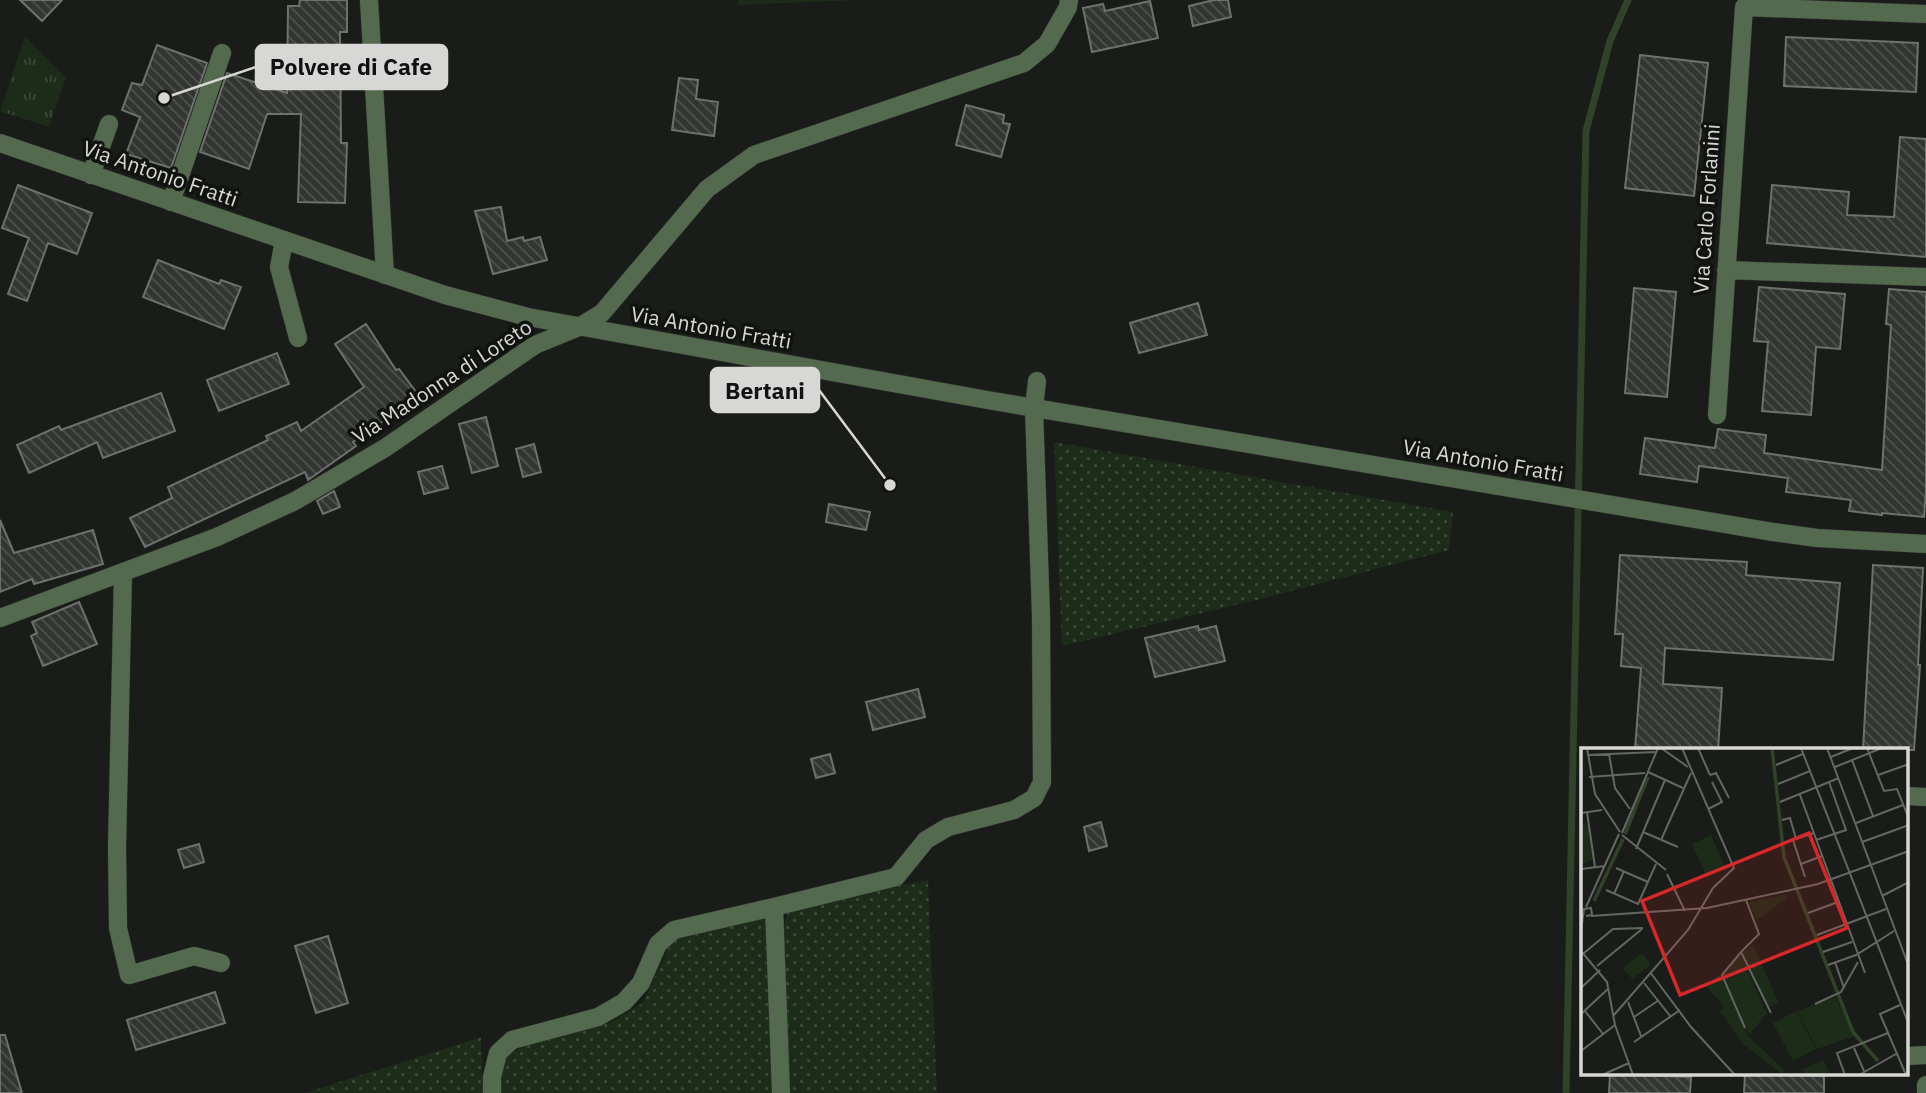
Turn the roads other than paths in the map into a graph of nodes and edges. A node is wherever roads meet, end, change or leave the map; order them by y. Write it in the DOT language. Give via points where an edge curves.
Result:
graph roads {
  1 [pos="369,0"];
  2 [pos="1069,0"];
  3 [pos="1777,4"];
  4 [pos="1926,14"];
  5 [pos="222,53"];
  6 [pos="109,124"];
  7 [pos="0,143"];
  8 [pos="91,174"];
  9 [pos="171,202"];
  10 [pos="284,240"];
  11 [pos="1726,270"];
  12 [pos="385,275"];
  13 [pos="1926,277"];
  14 [pos="579,327"];
  15 [pos="298,338"];
  16 [pos="1037,381"];
  17 [pos="1034,408"];
  18 [pos="1717,415"];
  19 [pos="1926,544"];
  20 [pos="123,573"];
  21 [pos="0,618"];
  22 [pos="774,907"];
  23 [pos="221,963"];
  24 [pos="1926,1086"];
  25 [pos="492,1093"];
  26 [pos="781,1093"];
  27 [pos="1926,1093"];
  1 -- 12 [label="street"];
  2 -- 14 [label="street, Via Madonna di Loreto" via="1047,44 1024,63 754,155 707,189 602,313"];
  3 -- 4 [label="street"];
  3 -- 11 [label="street, Via Carlo Forlanini" via="1744,7"];
  5 -- 9 [label="street"];
  6 -- 8 [label="street"];
  7 -- 8 [label="street, Via Antonio Fratti"];
  8 -- 9 [label="street, Via Antonio Fratti"];
  9 -- 10 [label="street, Via Antonio Fratti"];
  10 -- 12 [label="street, Via Antonio Fratti"];
  10 -- 15 [label="street" via="279,267"];
  11 -- 13 [label="street"];
  11 -- 18 [label="street, Via Carlo Forlanini"];
  12 -- 14 [label="street, Via Antonio Fratti" via="481,305"];
  14 -- 17 [label="street, Via Antonio Fratti"];
  14 -- 20 [label="street, Via Madonna di Loreto" via="534,345 385,448 295,501"];
  16 -- 17 [label="street"];
  17 -- 19 [label="street, Via Antonio Fratti" via="1817,538"];
  17 -- 22 [label="street" via="1042,768 1042,782 1034,798 1014,810 948,827 926,840 897,877"];
  20 -- 21 [label="street, Via Madonna di Loreto"];
  20 -- 23 [label="street" via="118,928 129,975 194,956"];
  22 -- 25 [label="street" via="674,930 658,944 641,983 624,1002 598,1017 512,1040 498,1053"];
  22 -- 26 [label="street"];
  24 -- 27 [label="street"];
}
